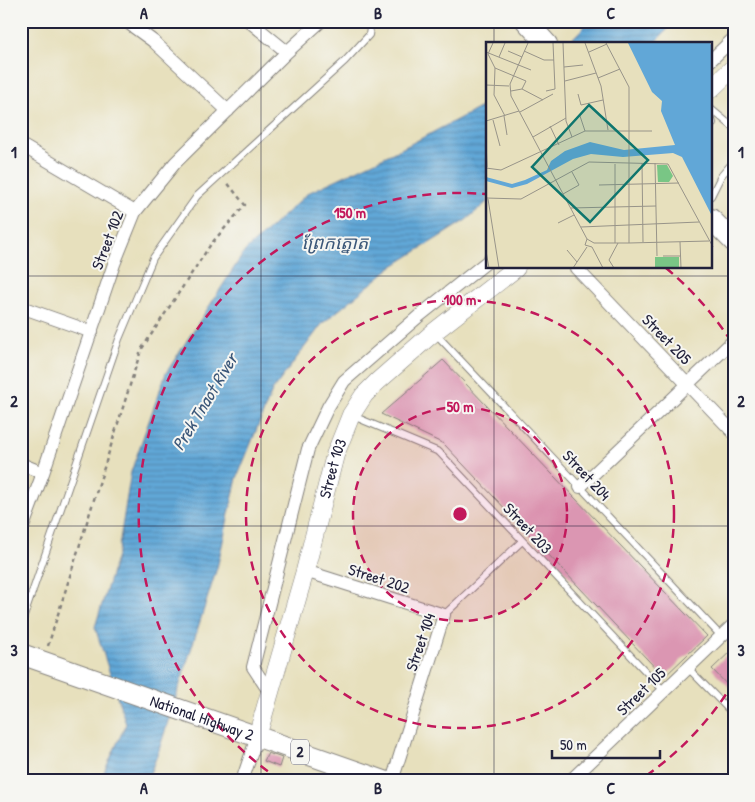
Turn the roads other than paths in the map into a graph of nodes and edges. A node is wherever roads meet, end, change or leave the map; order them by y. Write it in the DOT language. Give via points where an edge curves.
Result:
graph roads {
  1 [pos="249,21"];
  2 [pos="321,21"];
  3 [pos="371,21"];
  4 [pos="526,21"];
  5 [pos="131,25"];
  6 [pos="734,38"];
  7 [pos="545,42"];
  8 [pos="288,52"];
  9 [pos="712,59"];
  10 [pos="734,67"];
  11 [pos="712,88"];
  12 [pos="712,110"];
  13 [pos="228,111"];
  14 [pos="734,128"];
  15 [pos="21,145"];
  16 [pos="734,161"];
  17 [pos="712,194"];
  18 [pos="135,212"];
  19 [pos="712,220"];
  20 [pos="734,242"];
  21 [pos="486,263"];
  22 [pos="515,269"];
  23 [pos="577,269"];
  24 [pos="21,307"];
  25 [pos="92,332"];
  26 [pos="434,332"];
  27 [pos="734,340"];
  28 [pos="688,385"];
  29 [pos="351,415"];
  30 [pos="734,433"];
  31 [pos="21,464"];
  32 [pos="43,473"];
  33 [pos="580,487"];
  34 [pos="21,532"];
  35 [pos="522,542"];
  36 [pos="305,571"];
  37 [pos="444,616"];
  38 [pos="734,624"];
  39 [pos="21,626"];
  40 [pos="721,636"];
  41 [pos="21,654"];
  42 [pos="688,668"];
  43 [pos="664,691"];
  44 [pos="270,693"];
  45 [pos="734,715"];
  46 [pos="257,737"];
  47 [pos="242,781"];
  48 [pos="384,781"];
  49 [pos="392,781"];
  50 [pos="570,781"];
  1 -- 8 [label="street"];
  2 -- 8 [label="street, Street 102"];
  3 -- 39 [label="lane" via="369,35 345,61 197,196 153,258 119,339"];
  4 -- 7 [label="main road"];
  5 -- 13 [label="street" via="153,41"];
  6 -- 9 [label="street"];
  8 -- 13 [label="street, Street 102"];
  10 -- 11 [label="street"];
  12 -- 14 [label="lane"];
  13 -- 18 [label="street, Street 102" via="176,163"];
  15 -- 18 [label="street"];
  16 -- 17 [label="lane"];
  18 -- 25 [label="street, Street 102"];
  19 -- 20 [label="main road"];
  21 -- 44 [label="street" via="344,381 328,406 308,449 253,667"];
  22 -- 26 [label="street, Street 103"];
  23 -- 28 [label="street, Street 205"];
  24 -- 25 [label="street"];
  25 -- 32 [label="street, Street 102"];
  26 -- 29 [label="street, Street 103" via="364,395"];
  26 -- 33 [label="lane, Street 204"];
  27 -- 28 [label="street"];
  28 -- 30 [label="street, Street 205"];
  28 -- 33 [label="street"];
  29 -- 35 [label="lane, Street 203" via="439,452"];
  29 -- 36 [label="street, Street 103" via="336,455"];
  31 -- 32 [label="street"];
  32 -- 34 [label="street, Street 102"];
  33 -- 40 [label="lane, Street 204"];
  35 -- 37 [label="lane, Street 104"];
  35 -- 43 [label="lane, Street 203"];
  36 -- 37 [label="street, Street 202"];
  36 -- 44 [label="street, Street 103"];
  37 -- 49 [label="street, Street 104"];
  38 -- 40 [label="street, Street 105"];
  40 -- 42 [label="street, Street 105"];
  41 -- 46 [label="main road, National Highway 2 / 2"];
  42 -- 43 [label="street, Street 105"];
  42 -- 45 [label="lane"];
  43 -- 50 [label="street, Street 105"];
  44 -- 46 [label="street, Street 103"];
  46 -- 47 [label="street"];
  46 -- 48 [label="main road, National Highway 2 / 2"];
}
